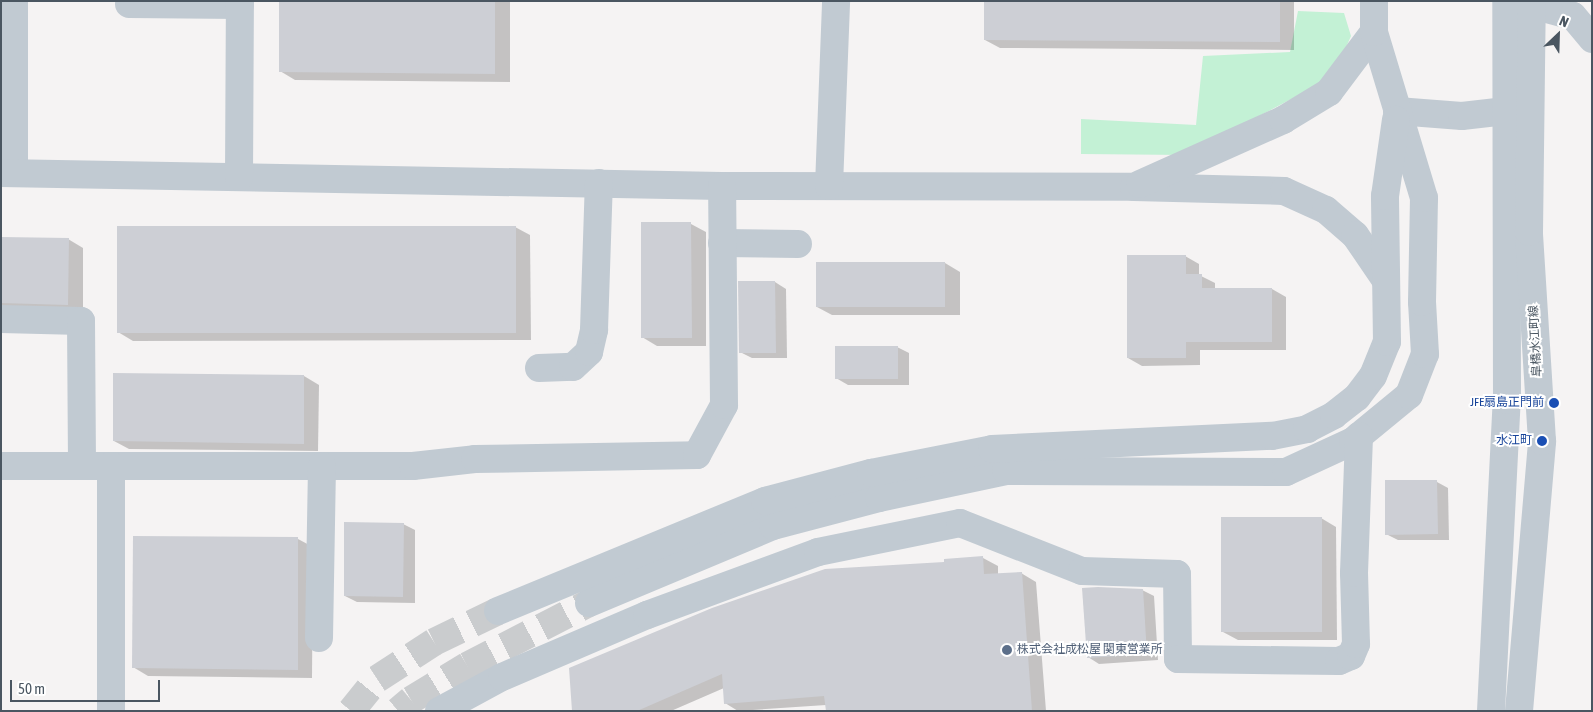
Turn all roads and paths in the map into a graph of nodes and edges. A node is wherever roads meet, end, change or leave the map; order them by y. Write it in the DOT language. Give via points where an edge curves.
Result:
graph roads {
  1 [pos="14,1"];
  2 [pos="836,1"];
  3 [pos="1374,1"];
  4 [pos="240,3"];
  5 [pos="1523,3"];
  6 [pos="129,4"];
  7 [pos="1374,32"];
  8 [pos="1592,39"];
  9 [pos="1397,112"];
  10 [pos="1519,112"];
  11 [pos="8,173"];
  12 [pos="239,177"];
  13 [pos="599,183"];
  14 [pos="722,186"];
  15 [pos="829,186"];
  16 [pos="1134,186"];
  17 [pos="722,243"];
  18 [pos="798,244"];
  19 [pos="1385,280"];
  20 [pos="1,319"];
  21 [pos="538,368"];
  22 [pos="1359,436"];
  23 [pos="82,465"];
  24 [pos="1,466"];
  25 [pos="111,466"];
  26 [pos="322,466"];
  27 [pos="589,603"];
  28 [pos="498,611"];
  29 [pos="319,638"];
  30 [pos="111,711"];
  31 [pos="439,711"];
  32 [pos="1491,711"];
  33 [pos="1519,711"];
  1 -- 11 [label="street"];
  2 -- 15 [label="street"];
  3 -- 7 [label="street"];
  4 -- 6 [label="street"];
  4 -- 12 [label="street"];
  5 -- 8 [label="street" via="1573,16"];
  5 -- 10 [label="street, 皐橋水江町線"];
  7 -- 9 [label="street"];
  7 -- 16 [label="street" via="1329,92 1282,120"];
  9 -- 10 [label="street" via="1462,116"];
  9 -- 19 [label="street" via="1385,196"];
  9 -- 22 [label="street" via="1424,198 1422,302 1425,354 1409,396"];
  10 -- 32 [label="street, 皐橋水江町線"];
  10 -- 33 [label="street, 皐橋水江町線" via="1542,441"];
  11 -- 12 [label="street"];
  12 -- 13 [label="street"];
  13 -- 14 [label="street"];
  13 -- 21 [label="street" via="594,330 588,352 573,367"];
  14 -- 15 [label="street"];
  14 -- 17 [label="street"];
  15 -- 16 [label="street"];
  16 -- 19 [label="street" via="1284,191 1326,210 1341,223 1355,236"];
  17 -- 18 [label="street"];
  17 -- 26 [label="street" via="724,404 696,455 475,459 412,466"];
  19 -- 28 [label="street" via="1387,342 1373,376 1357,397 1334,415 1307,429 1272,436 992,448 871,473 765,501"];
  20 -- 23 [label="street" via="81,320"];
  22 -- 27 [label="street" via="1286,472 1006,471 898,494 773,526"];
  22 -- 31 [label="street" via="1354,573 1356,644 1351,656 1339,661 1178,659 1177,574 1082,571 960,523 818,552 647,615 502,677"];
  23 -- 24 [label="street"];
  23 -- 25 [label="street"];
  25 -- 26 [label="street"];
  25 -- 30 [label="street"];
  26 -- 29 [label="street"];
}
